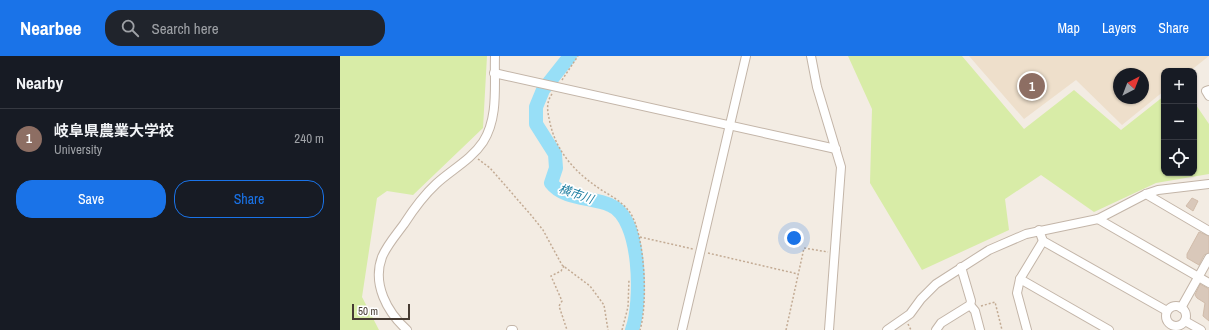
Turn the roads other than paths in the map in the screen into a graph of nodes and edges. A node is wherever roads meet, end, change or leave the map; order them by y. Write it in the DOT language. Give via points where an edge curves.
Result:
graph roads {
  1 [pos="495,56"];
  2 [pos="746,56"];
  3 [pos="811,56"];
  4 [pos="494,73"];
  5 [pos="1209,90"];
  6 [pos="1209,96"];
  7 [pos="728,126"];
  8 [pos="836,149"];
  9 [pos="1209,184"];
  10 [pos="1146,194"];
  11 [pos="1098,219"];
  12 [pos="1040,230"];
  13 [pos="1209,231"];
  14 [pos="1043,241"];
  15 [pos="1209,258"];
  16 [pos="961,267"];
  17 [pos="1198,277"];
  18 [pos="1020,279"];
  19 [pos="1209,283"];
  20 [pos="973,308"];
  21 [pos="1181,308"];
  22 [pos="1167,311"];
  23 [pos="1185,321"];
  24 [pos="1170,328"];
  25 [pos="406,330"];
  26 [pos="682,330"];
  27 [pos="829,330"];
  28 [pos="886,330"];
  29 [pos="936,330"];
  30 [pos="980,330"];
  31 [pos="1026,330"];
  32 [pos="1109,330"];
  33 [pos="1201,330"];
  1 -- 4 [label="street"];
  2 -- 7 [label="street"];
  3 -- 8 [label="street" via="817,87"];
  4 -- 7 [label="street"];
  4 -- 25 [label="street" via="492,120 483,142 473,154 426,194 382,258 380,284 383,298 391,314"];
  5 -- 6 [label="street" via="1206,91"];
  7 -- 8 [label="street"];
  7 -- 26 [label="street"];
  8 -- 27 [label="street" via="841,167"];
  9 -- 10 [label="street" via="1170,188"];
  10 -- 11 [label="street"];
  10 -- 13 [label="street"];
  11 -- 12 [label="street"];
  11 -- 17 [label="street"];
  12 -- 14 [label="street"];
  12 -- 16 [label="street" via="989,250"];
  14 -- 18 [label="street"];
  14 -- 22 [label="street"];
  15 -- 17 [label="street"];
  16 -- 20 [label="street"];
  16 -- 28 [label="street" via="936,284 910,314"];
  17 -- 19 [label="street"];
  17 -- 21 [label="street"];
  18 -- 31 [label="street" via="1017,294"];
  18 -- 32 [label="street"];
  20 -- 29 [label="street" via="941,323"];
  20 -- 30 [label="street"];
  21 -- 22 [label="street" via="1172,307"];
  21 -- 23 [label="street" via="1186,314"];
  22 -- 24 [label="street" via="1166,317"];
  23 -- 24 [label="street"];
  23 -- 33 [label="street"];
}
